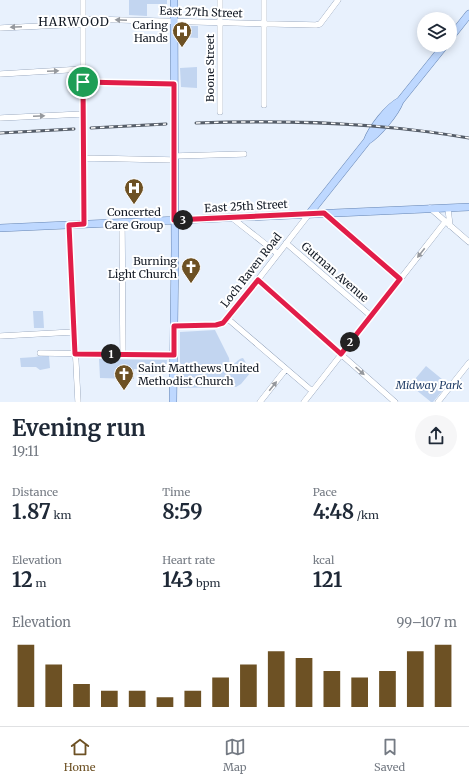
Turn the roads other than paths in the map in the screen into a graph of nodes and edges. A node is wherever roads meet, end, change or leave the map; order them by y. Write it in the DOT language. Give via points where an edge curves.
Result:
graph roads {
  1 [pos="82,0"];
  2 [pos="174,0"];
  3 [pos="220,0"];
  4 [pos="264,0"];
  5 [pos="338,0"];
  6 [pos="469,14"];
  7 [pos="83,21"];
  8 [pos="174,21"];
  9 [pos="220,22"];
  10 [pos="264,24"];
  11 [pos="0,28"];
  12 [pos="457,29"];
  13 [pos="439,52"];
  14 [pos="83,69"];
  15 [pos="0,74"];
  16 [pos="83,82"];
  17 [pos="174,84"];
  18 [pos="264,105"];
  19 [pos="220,112"];
  20 [pos="83,114"];
  21 [pos="0,118"];
  22 [pos="244,154"];
  23 [pos="83,158"];
  24 [pos="175,158"];
  25 [pos="469,207"];
  26 [pos="430,208"];
  27 [pos="448,208"];
  28 [pos="324,213"];
  29 [pos="309,214"];
  30 [pos="231,217"];
  31 [pos="174,220"];
  32 [pos="122,222"];
  33 [pos="84,224"];
  34 [pos="447,224"];
  35 [pos="69,225"];
  36 [pos="0,228"];
  37 [pos="469,242"];
  38 [pos="286,243"];
  39 [pos="278,254"];
  40 [pos="400,279"];
  41 [pos="258,280"];
  42 [pos="371,316"];
  43 [pos="228,319"];
  44 [pos="174,326"];
  45 [pos="74,332"];
  46 [pos="0,336"];
  47 [pos="40,353"];
  48 [pos="75,354"];
  49 [pos="122,354"];
  50 [pos="341,354"];
  51 [pos="174,355"];
  52 [pos="468,367"];
  53 [pos="286,369"];
  54 [pos="312,392"];
  55 [pos="78,402"];
  56 [pos="173,402"];
  57 [pos="260,402"];
  58 [pos="304,402"];
  59 [pos="396,402"];
  60 [pos="438,402"];
  1 -- 7 [label="street"];
  2 -- 8 [label="main road"];
  3 -- 9 [label="street, Boone Street"];
  4 -- 10 [label="street"];
  5 -- 10 [label="street, East 27th Street" via="318,25"];
  6 -- 12 [label="main road"];
  8 -- 7 [label="street, East 27th Street, one-way"];
  7 -- 11 [label="street, East 27th Street, one-way"];
  7 -- 14 [label="street"];
  8 -- 9 [label="street, East 27th Street"];
  8 -- 17 [label="main road"];
  9 -- 10 [label="street, East 27th Street"];
  9 -- 19 [label="street, Boone Street"];
  10 -- 18 [label="street"];
  13 -- 29 [label="main road, Loch Raven Road" via="400,101 398,107 367,141"];
  15 -- 14 [label="street, one-way"];
  14 -- 16 [label="street"];
  16 -- 17 [label="street"];
  16 -- 20 [label="street"];
  17 -- 24 [label="main road"];
  21 -- 20 [label="street, one-way"];
  20 -- 23 [label="street"];
  22 -- 24 [label="street"];
  23 -- 24 [label="street"];
  23 -- 33 [label="street"];
  24 -- 31 [label="main road"];
  25 -- 27 [label="main road, East 25th Street"];
  26 -- 27 [label="main road, East 25th Street"];
  26 -- 28 [label="main road, East 25th Street"];
  26 -- 34 [label="street"];
  27 -- 34 [label="street"];
  28 -- 29 [label="main road, East 25th Street"];
  28 -- 40 [label="street"];
  29 -- 30 [label="main road, East 25th Street"];
  29 -- 38 [label="street, Loch Raven Road"];
  30 -- 31 [label="main road, East 25th Street"];
  30 -- 39 [label="street"];
  31 -- 32 [label="main road, East 25th Street"];
  31 -- 44 [label="main road"];
  32 -- 33 [label="main road, East 25th Street"];
  32 -- 49 [label="street"];
  33 -- 35 [label="main road, East 25th Street"];
  34 -- 37 [label="street"];
  34 -- 40 [label="street, one-way"];
  35 -- 36 [label="main road, East 25th Street"];
  35 -- 45 [label="street"];
  38 -- 39 [label="street, Loch Raven Road"];
  38 -- 42 [label="street, Gutman Avenue"];
  39 -- 41 [label="street, Loch Raven Road"];
  40 -- 42 [label="street"];
  41 -- 43 [label="street, Loch Raven Road"];
  41 -- 50 [label="street"];
  42 -- 50 [label="street"];
  43 -- 44 [label="street" via="218,325"];
  43 -- 53 [label="street"];
  44 -- 51 [label="main road"];
  45 -- 46 [label="street"];
  45 -- 48 [label="street"];
  47 -- 48 [label="street"];
  48 -- 49 [label="street"];
  48 -- 55 [label="street"];
  49 -- 51 [label="street"];
  50 -- 54 [label="street"];
  50 -- 59 [label="street, one-way"];
  51 -- 56 [label="main road"];
  52 -- 60 [label="street"];
  53 -- 54 [label="street"];
  57 -- 53 [label="street, one-way"];
  54 -- 58 [label="street"];
}
